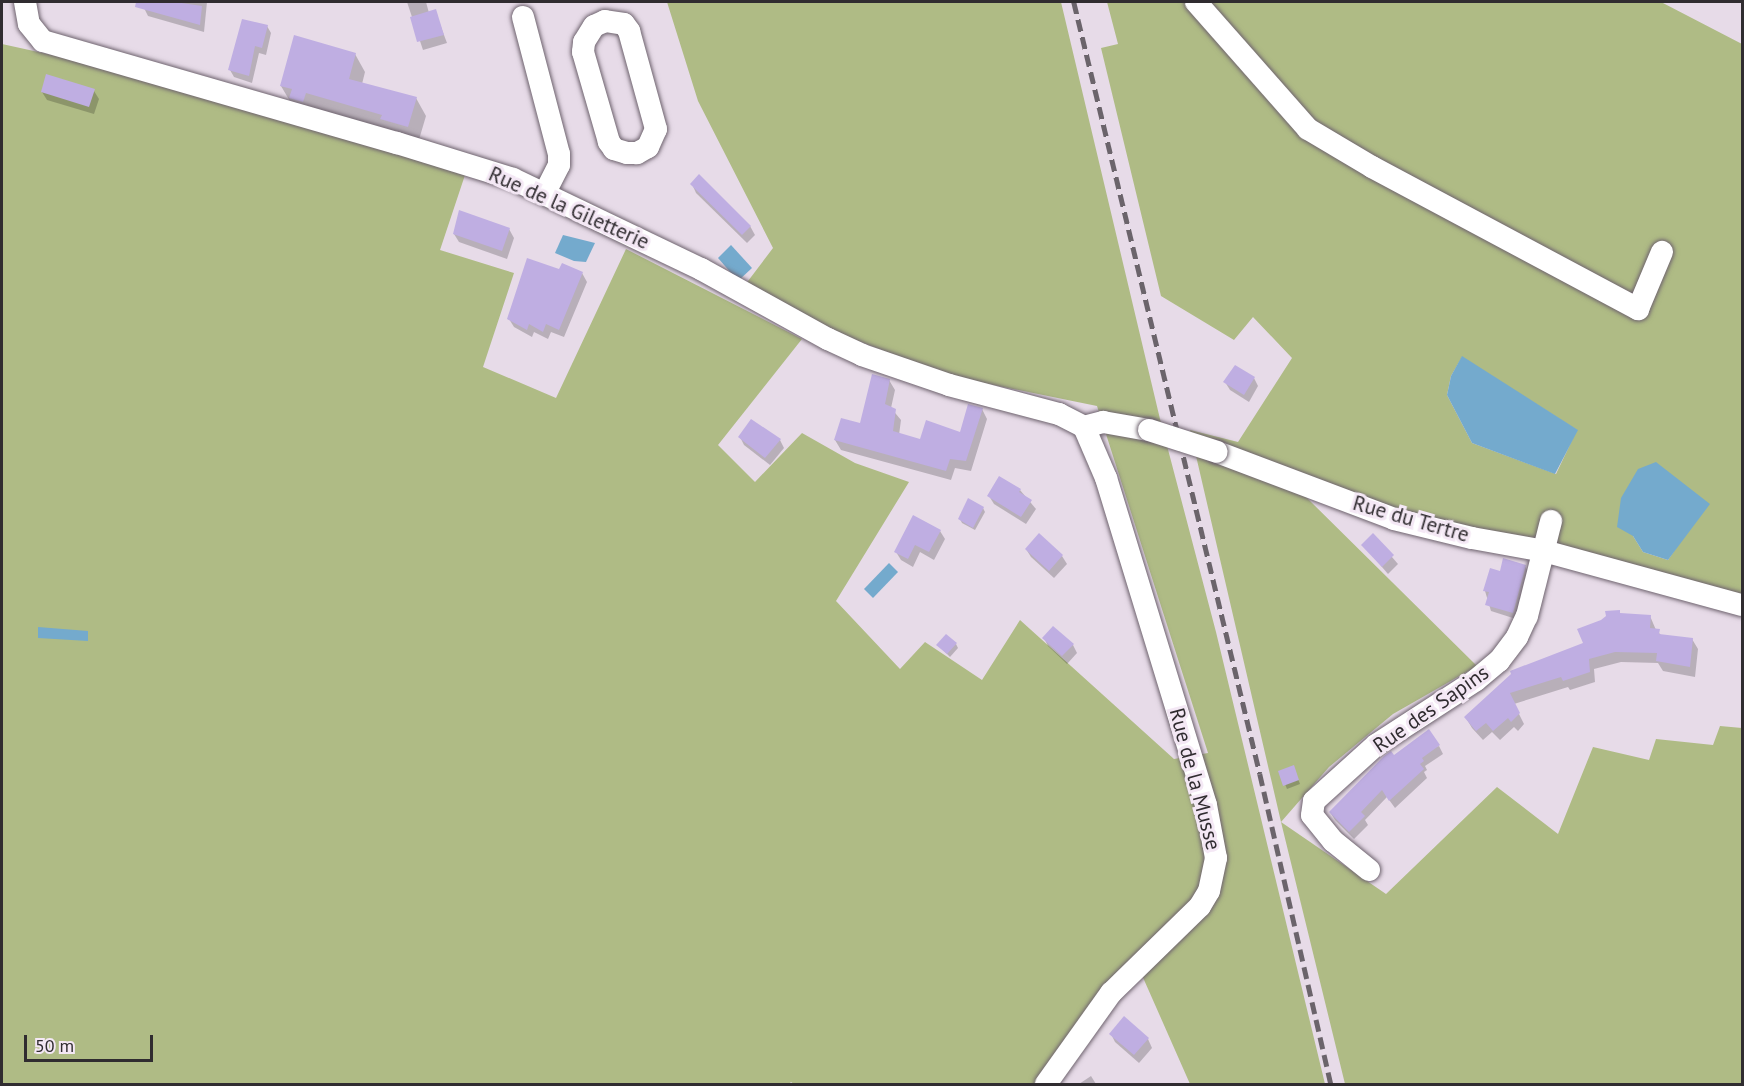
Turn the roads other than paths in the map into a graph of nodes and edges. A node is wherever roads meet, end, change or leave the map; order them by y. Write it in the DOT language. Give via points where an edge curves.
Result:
graph roads {
  1 [pos="25,2"];
  2 [pos="1196,2"];
  3 [pos="621,12"];
  4 [pos="523,17"];
  5 [pos="544,193"];
  6 [pos="1662,252"];
  7 [pos="1084,427"];
  8 [pos="1551,521"];
  9 [pos="1544,551"];
  10 [pos="1743,605"];
  11 [pos="1369,870"];
  12 [pos="1046,1084"];
  1 -- 5 [label="street, Rue de la Giletterie" via="29,24 43,41 457,160"];
  2 -- 6 [label="street" via="1308,129 1372,167 1638,309"];
  3 -- 3 [label="street" via="594,26 583,52 609,142 614,149 637,153 648,147 656,129"];
  4 -- 5 [label="street" via="558,154 558,165"];
  5 -- 7 [label="street, Rue de la Giletterie" via="701,269 862,355 949,385 1059,414"];
  7 -- 9 [label="street, Rue du Tertre, bridge" via="1103,422 1149,430 1394,519"];
  7 -- 12 [label="street, Rue de la Musse" via="1106,478 1206,805 1215,866 1209,891 1200,906 1111,993"];
  8 -- 9 [label="street, Rue des Sapins"];
  9 -- 10 [label="street, Rue du Tertre"];
  9 -- 11 [label="street, Rue des Sapins" via="1527,616 1518,637 1499,661 1376,745 1314,801 1312,815 1333,842"];
}
